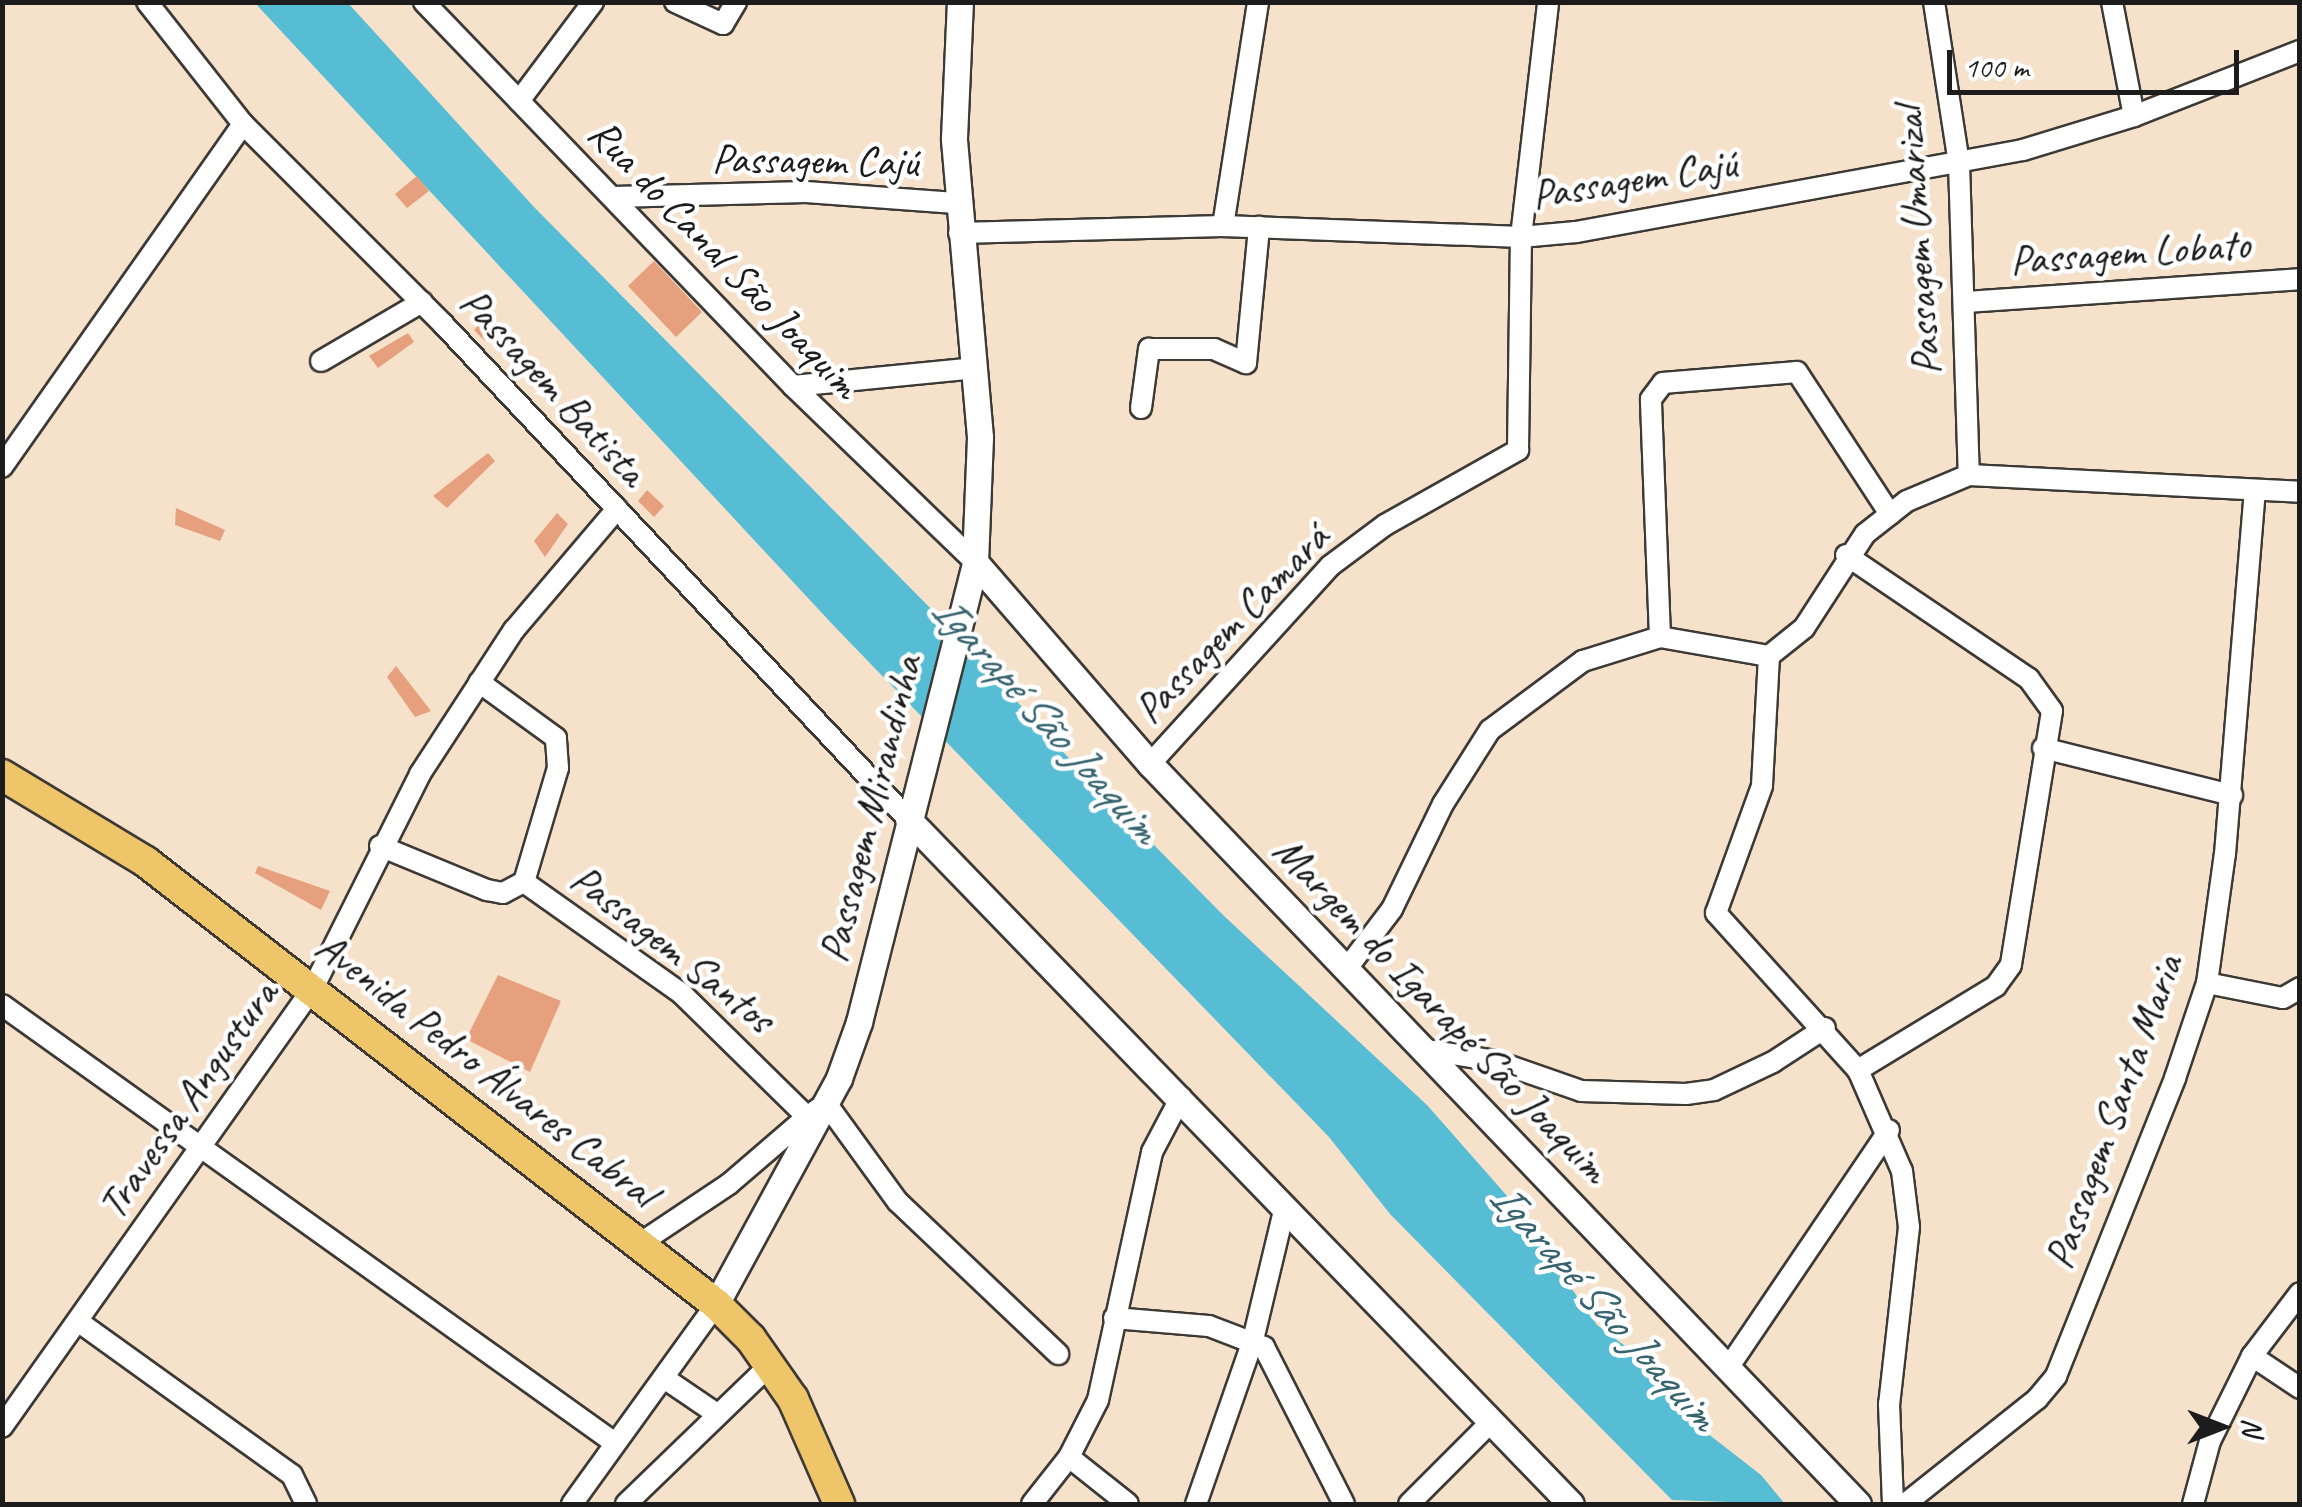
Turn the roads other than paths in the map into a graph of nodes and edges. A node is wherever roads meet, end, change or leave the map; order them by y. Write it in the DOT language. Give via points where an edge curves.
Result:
graph roads {
  1 [pos="147,2"];
  2 [pos="424,2"];
  3 [pos="594,2"];
  4 [pos="676,2"];
  5 [pos="736,2"];
  6 [pos="960,2"];
  7 [pos="1258,2"];
  8 [pos="1548,2"];
  9 [pos="1934,2"];
  10 [pos="2112,2"];
  11 [pos="2300,50"];
  12 [pos="519,101"];
  13 [pos="2134,116"];
  14 [pos="243,124"];
  15 [pos="1959,163"];
  16 [pos="613,198"];
  17 [pos="956,203"];
  18 [pos="1223,226"];
  19 [pos="1259,228"];
  20 [pos="959,233"];
  21 [pos="1521,236"];
  22 [pos="2300,279"];
  23 [pos="422,302"];
  24 [pos="1965,302"];
  25 [pos="320,360"];
  26 [pos="976,368"];
  27 [pos="793,386"];
  28 [pos="1141,408"];
  29 [pos="2,468"];
  30 [pos="1969,475"];
  31 [pos="2255,492"];
  32 [pos="2300,492"];
  33 [pos="617,509"];
  34 [pos="1890,514"];
  35 [pos="1846,555"];
  36 [pos="973,571"];
  37 [pos="1660,637"];
  38 [pos="1768,656"];
  39 [pos="480,682"];
  40 [pos="2043,748"];
  41 [pos="1150,764"];
  42 [pos="2,775"];
  43 [pos="2232,794"];
  44 [pos="908,819"];
  45 [pos="380,846"];
  46 [pos="524,882"];
  47 [pos="1348,967"];
  48 [pos="2207,982"];
  49 [pos="313,988"];
  50 [pos="2300,988"];
  51 [pos="2,1004"];
  52 [pos="1825,1028"];
  53 [pos="1421,1049"];
  54 [pos="1858,1070"];
  55 [pos="1181,1097"];
  56 [pos="816,1110"];
  57 [pos="1888,1130"];
  58 [pos="204,1145"];
  59 [pos="1284,1211"];
  60 [pos="639,1244"];
  61 [pos="2300,1293"];
  62 [pos="716,1304"];
  63 [pos="1114,1318"];
  64 [pos="79,1322"];
  65 [pos="1254,1340"];
  66 [pos="1058,1354"];
  67 [pos="2252,1356"];
  68 [pos="770,1364"];
  69 [pos="1728,1368"];
  70 [pos="664,1378"];
  71 [pos="2300,1388"];
  72 [pos="717,1414"];
  73 [pos="1492,1421"];
  74 [pos="2,1427"];
  75 [pos="615,1443"];
  76 [pos="1069,1458"];
  77 [pos="306,1504"];
  78 [pos="572,1504"];
  79 [pos="626,1504"];
  80 [pos="839,1504"];
  81 [pos="1032,1504"];
  82 [pos="1128,1504"];
  83 [pos="1196,1504"];
  84 [pos="1344,1504"];
  85 [pos="1409,1504"];
  86 [pos="1571,1504"];
  87 [pos="1858,1504"];
  88 [pos="1893,1504"];
  89 [pos="1905,1504"];
  90 [pos="2194,1504"];
  1 -- 14 [label="street, Passagem Batista"];
  2 -- 12 [label="street, Rua do Canal São Joaquim"];
  3 -- 12 [label="street"];
  4 -- 5 [label="street" via="723,24"];
  6 -- 17 [label="street, Passagem Mirandinha"];
  7 -- 18 [label="street"];
  8 -- 21 [label="street"];
  9 -- 15 [label="street, Passagem Umarizal"];
  10 -- 13 [label="street"];
  11 -- 13 [label="street, Passagem Cajú"];
  12 -- 16 [label="street, Rua do Canal São Joaquim"];
  13 -- 15 [label="street, Passagem Cajú"];
  14 -- 23 [label="street, Passagem Batista"];
  14 -- 29 [label="street"];
  15 -- 21 [label="street, Passagem Cajú" via="1641,222"];
  15 -- 24 [label="street, Passagem Umarizal"];
  16 -- 17 [label="street, Passagem Cajú" via="806,192"];
  16 -- 27 [label="street, Rua do Canal São Joaquim"];
  17 -- 20 [label="street, Passagem Mirandinha"];
  18 -- 19 [label="street, Passagem Cajú"];
  18 -- 20 [label="street, Passagem Cajú"];
  19 -- 21 [label="street, Passagem Cajú"];
  19 -- 28 [label="street" via="1246,363 1214,349 1149,349"];
  20 -- 26 [label="street, Passagem Mirandinha"];
  21 -- 41 [label="street, Passagem Camará" via="1520,443 1512,456 1385,525 1330,566"];
  22 -- 24 [label="street, Passagem Lobato"];
  23 -- 25 [label="street"];
  23 -- 33 [label="street, Passagem Batista"];
  24 -- 30 [label="street, Passagem Umarizal"];
  26 -- 27 [label="street"];
  26 -- 36 [label="street, Passagem Mirandinha" via="981,470"];
  27 -- 36 [label="street, Rua do Canal São Joaquim"];
  30 -- 31 [label="street"];
  30 -- 34 [label="street"];
  31 -- 32 [label="street"];
  31 -- 43 [label="street, Passagem Santa Maria"];
  33 -- 39 [label="street, Travessa Angustura" via="553,580"];
  33 -- 44 [label="street, Passagem Batista"];
  34 -- 35 [label="street"];
  34 -- 37 [label="street" via="1797,372 1663,383 1651,399"];
  35 -- 38 [label="street" via="1804,628"];
  35 -- 40 [label="street" via="2043,690 2052,711"];
  36 -- 41 [label="street, Margem do Igarapé São Joaquim"];
  36 -- 44 [label="street, Passagem Mirandinha"];
  37 -- 38 [label="street"];
  37 -- 47 [label="street" via="1583,661 1490,730 1443,804 1392,909"];
  38 -- 52 [label="street" via="1762,786 1716,913"];
  39 -- 45 [label="street, Travessa Angustura"];
  39 -- 46 [label="street, Passagem Santos" via="556,738 558,768"];
  40 -- 43 [label="street"];
  40 -- 54 [label="street" via="2011,964 1996,986"];
  41 -- 47 [label="street, Margem do Igarapé São Joaquim"];
  42 -- 49 [label="main road, Avenida Pedro Álvares Cabral" via="146,862"];
  43 -- 48 [label="street, Passagem Santa Maria"];
  44 -- 55 [label="street"];
  44 -- 56 [label="street, Passagem Mirandinha" via="859,1022"];
  45 -- 46 [label="street, Passagem Santos" via="486,890 503,893"];
  45 -- 49 [label="street, Travessa Angustura"];
  46 -- 56 [label="street, Passagem Santos" via="682,994"];
  47 -- 53 [label="street, Margem do Igarapé São Joaquim"];
  48 -- 50 [label="street" via="2277,997"];
  48 -- 89 [label="street, Passagem Santa Maria" via="2056,1376 2038,1399"];
  49 -- 58 [label="street, Travessa Angustura"];
  49 -- 60 [label="main road, Avenida Pedro Álvares Cabral"];
  51 -- 58 [label="street"];
  52 -- 53 [label="street" via="1774,1062 1714,1090 1686,1094 1581,1090 1495,1061"];
  52 -- 54 [label="street"];
  53 -- 69 [label="street, Margem do Igarapé São Joaquim"];
  54 -- 57 [label="street"];
  55 -- 59 [label="street"];
  55 -- 63 [label="street" via="1152,1152"];
  56 -- 60 [label="street" via="729,1184"];
  56 -- 62 [label="street, Passagem Mirandinha"];
  56 -- 66 [label="street, Passagem Santos" via="898,1202"];
  57 -- 69 [label="street"];
  57 -- 88 [label="street" via="1909,1227 1888,1404"];
  58 -- 64 [label="street, Travessa Angustura"];
  58 -- 75 [label="street"];
  59 -- 65 [label="street"];
  59 -- 73 [label="street"];
  60 -- 62 [label="main road, Avenida Pedro Álvares Cabral"];
  61 -- 67 [label="street"];
  62 -- 68 [label="main road, Avenida Pedro Álvares Cabral"];
  62 -- 70 [label="street"];
  63 -- 65 [label="street" via="1209,1326"];
  63 -- 76 [label="street" via="1098,1400"];
  64 -- 74 [label="street, Travessa Angustura"];
  64 -- 77 [label="street" via="292,1475"];
  65 -- 83 [label="street"];
  65 -- 84 [label="street" via="1274,1362"];
  67 -- 71 [label="street"];
  67 -- 90 [label="street" via="2210,1441"];
  68 -- 72 [label="street"];
  68 -- 80 [label="main road, Avenida Pedro Álvares Cabral" via="793,1399"];
  69 -- 87 [label="street, Margem do Igarapé São Joaquim"];
  70 -- 72 [label="street"];
  70 -- 75 [label="street"];
  72 -- 79 [label="street"];
  73 -- 85 [label="street"];
  73 -- 86 [label="street"];
  75 -- 78 [label="street"];
  76 -- 81 [label="street"];
  76 -- 82 [label="street"];
}
